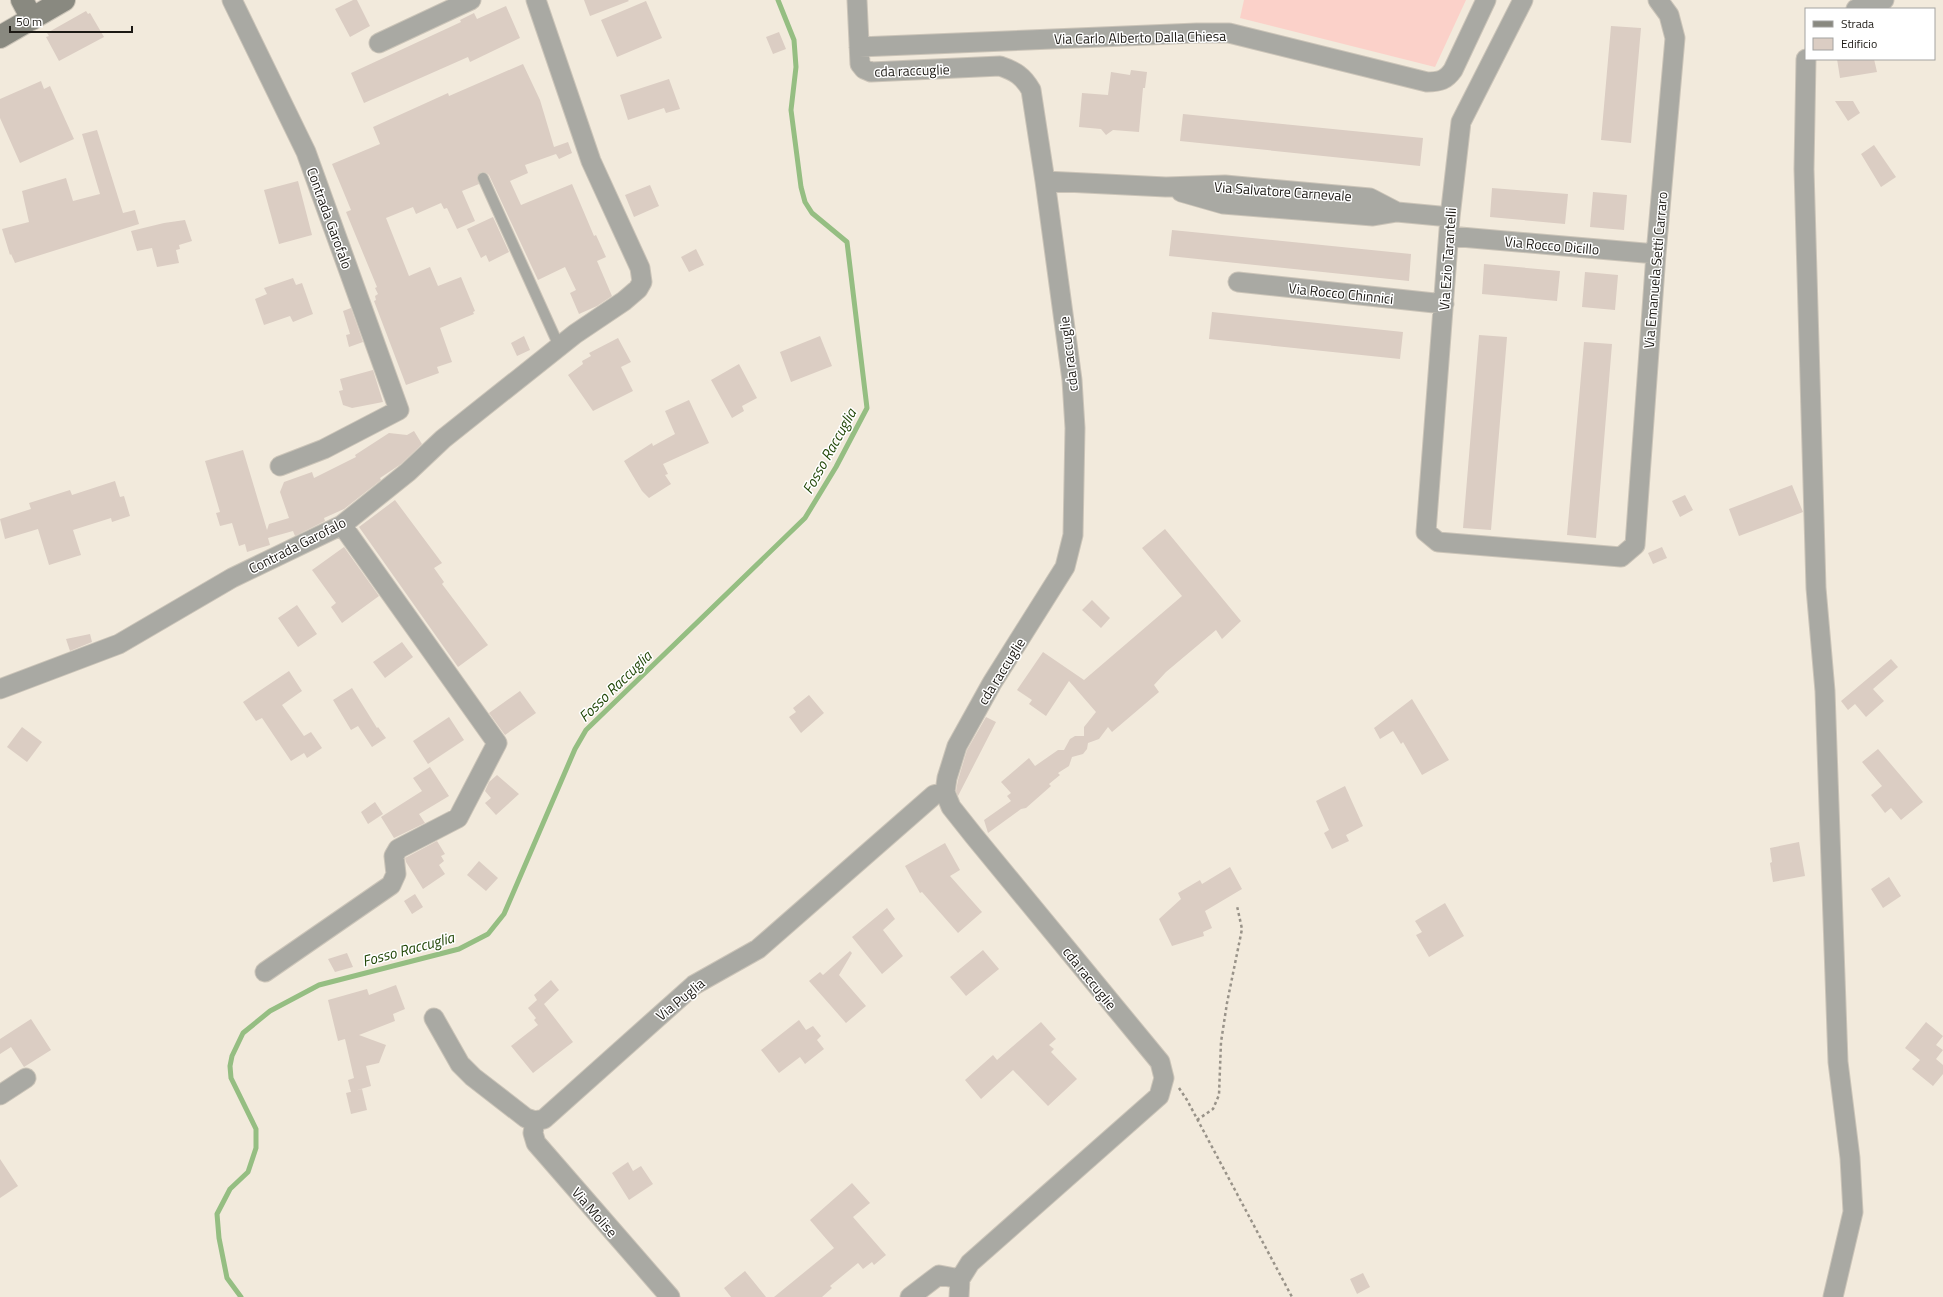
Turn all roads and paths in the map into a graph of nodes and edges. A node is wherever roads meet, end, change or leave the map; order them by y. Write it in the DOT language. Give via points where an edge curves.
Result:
graph roads {
  1 [pos="64,0"];
  2 [pos="232,0"];
  3 [pos="471,0"];
  4 [pos="536,0"];
  5 [pos="857,0"];
  6 [pos="1486,0"];
  7 [pos="1523,0"];
  8 [pos="1658,0"];
  9 [pos="1884,0"];
  10 [pos="1859,8"];
  11 [pos="27,9"];
  12 [pos="0,37"];
  13 [pos="379,43"];
  14 [pos="859,46"];
  15 [pos="1806,60"];
  16 [pos="483,178"];
  17 [pos="1046,181"];
  18 [pos="1450,217"];
  19 [pos="1449,236"];
  20 [pos="1656,254"];
  21 [pos="1238,282"];
  22 [pos="1444,304"];
  23 [pos="559,346"];
  24 [pos="280,466"];
  25 [pos="342,525"];
  26 [pos="1426,532"];
  27 [pos="0,689"];
  28 [pos="945,792"];
  29 [pos="1237,906"];
  30 [pos="265,972"];
  31 [pos="434,1018"];
  32 [pos="26,1078"];
  33 [pos="1164,1078"];
  34 [pos="0,1095"];
  35 [pos="1197,1120"];
  36 [pos="536,1121"];
  37 [pos="960,1288"];
  38 [pos="670,1297"];
  39 [pos="910,1297"];
  40 [pos="1292,1297"];
  41 [pos="1833,1297"];
  1 -- 11 [label="main road"];
  2 -- 24 [label="street, Contrada Garofalo" via="306,152 399,410 324,449"];
  3 -- 13 [label="street"];
  4 -- 23 [label="street, Contrada Garofalo" via="591,161 640,268 642,282 624,301"];
  5 -- 14 [label="street"];
  6 -- 14 [label="street, Via Carlo Alberto Dalla Chiesa" via="1453,70 1448,77 1439,82 1427,82 1229,33"];
  7 -- 18 [label="street, Via Ezio Tarantelli" via="1461,122"];
  8 -- 20 [label="street, Via Emanuela Setti Carraro" via="1670,15 1675,38"];
  9 -- 10 [label="street"];
  11 -- 12 [label="main road"];
  14 -- 17 [label="street, cda raccuglie" via="860,64 871,72 1000,66 1015,71 1031,90"];
  15 -- 41 [label="street" via="1804,169 1816,588 1825,691 1838,1062 1850,1158 1853,1212"];
  16 -- 23 [label="lane"];
  17 -- 18 [label="street, Via Salvatore Carnevale" via="1166,188 1223,204 1373,216 1397,212"];
  17 -- 28 [label="street, cda raccuglie" via="1072,380 1075,428 1073,535 1065,567 992,683 957,746"];
  18 -- 19 [label="street, Via Ezio Tarantelli"];
  19 -- 20 [label="street, Via Rocco Dicillo"];
  19 -- 22 [label="street, Via Ezio Tarantelli"];
  20 -- 26 [label="street, Via Emanuela Setti Carraro" via="1635,545 1621,556 1438,542"];
  21 -- 22 [label="street, Via Rocco Chinnici"];
  22 -- 26 [label="street, Via Ezio Tarantelli"];
  23 -- 25 [label="street, Contrada Garofalo" via="443,439 408,472"];
  25 -- 27 [label="street, Contrada Garofalo" via="232,578 119,644"];
  25 -- 30 [label="street" via="497,743 458,818 398,849 394,856 396,874 391,885"];
  28 -- 33 [label="street, cda raccuglie" via="950,807 1160,1062"];
  28 -- 36 [label="street, Via Puglia" via="934,795 758,949 694,984 544,1119"];
  29 -- 35 [label="path" via="1242,929 1221,1042 1219,1095 1213,1108"];
  31 -- 36 [label="street" via="460,1064 473,1078 526,1118"];
  32 -- 34 [label="street"];
  33 -- 35 [label="path" via="1177,1086"];
  33 -- 37 [label="street" via="1159,1096 970,1263"];
  35 -- 40 [label="path"];
  36 -- 38 [label="street, Via Molise" via="533,1133 536,1143"];
  37 -- 39 [label="street" via="939,1275"];
}
